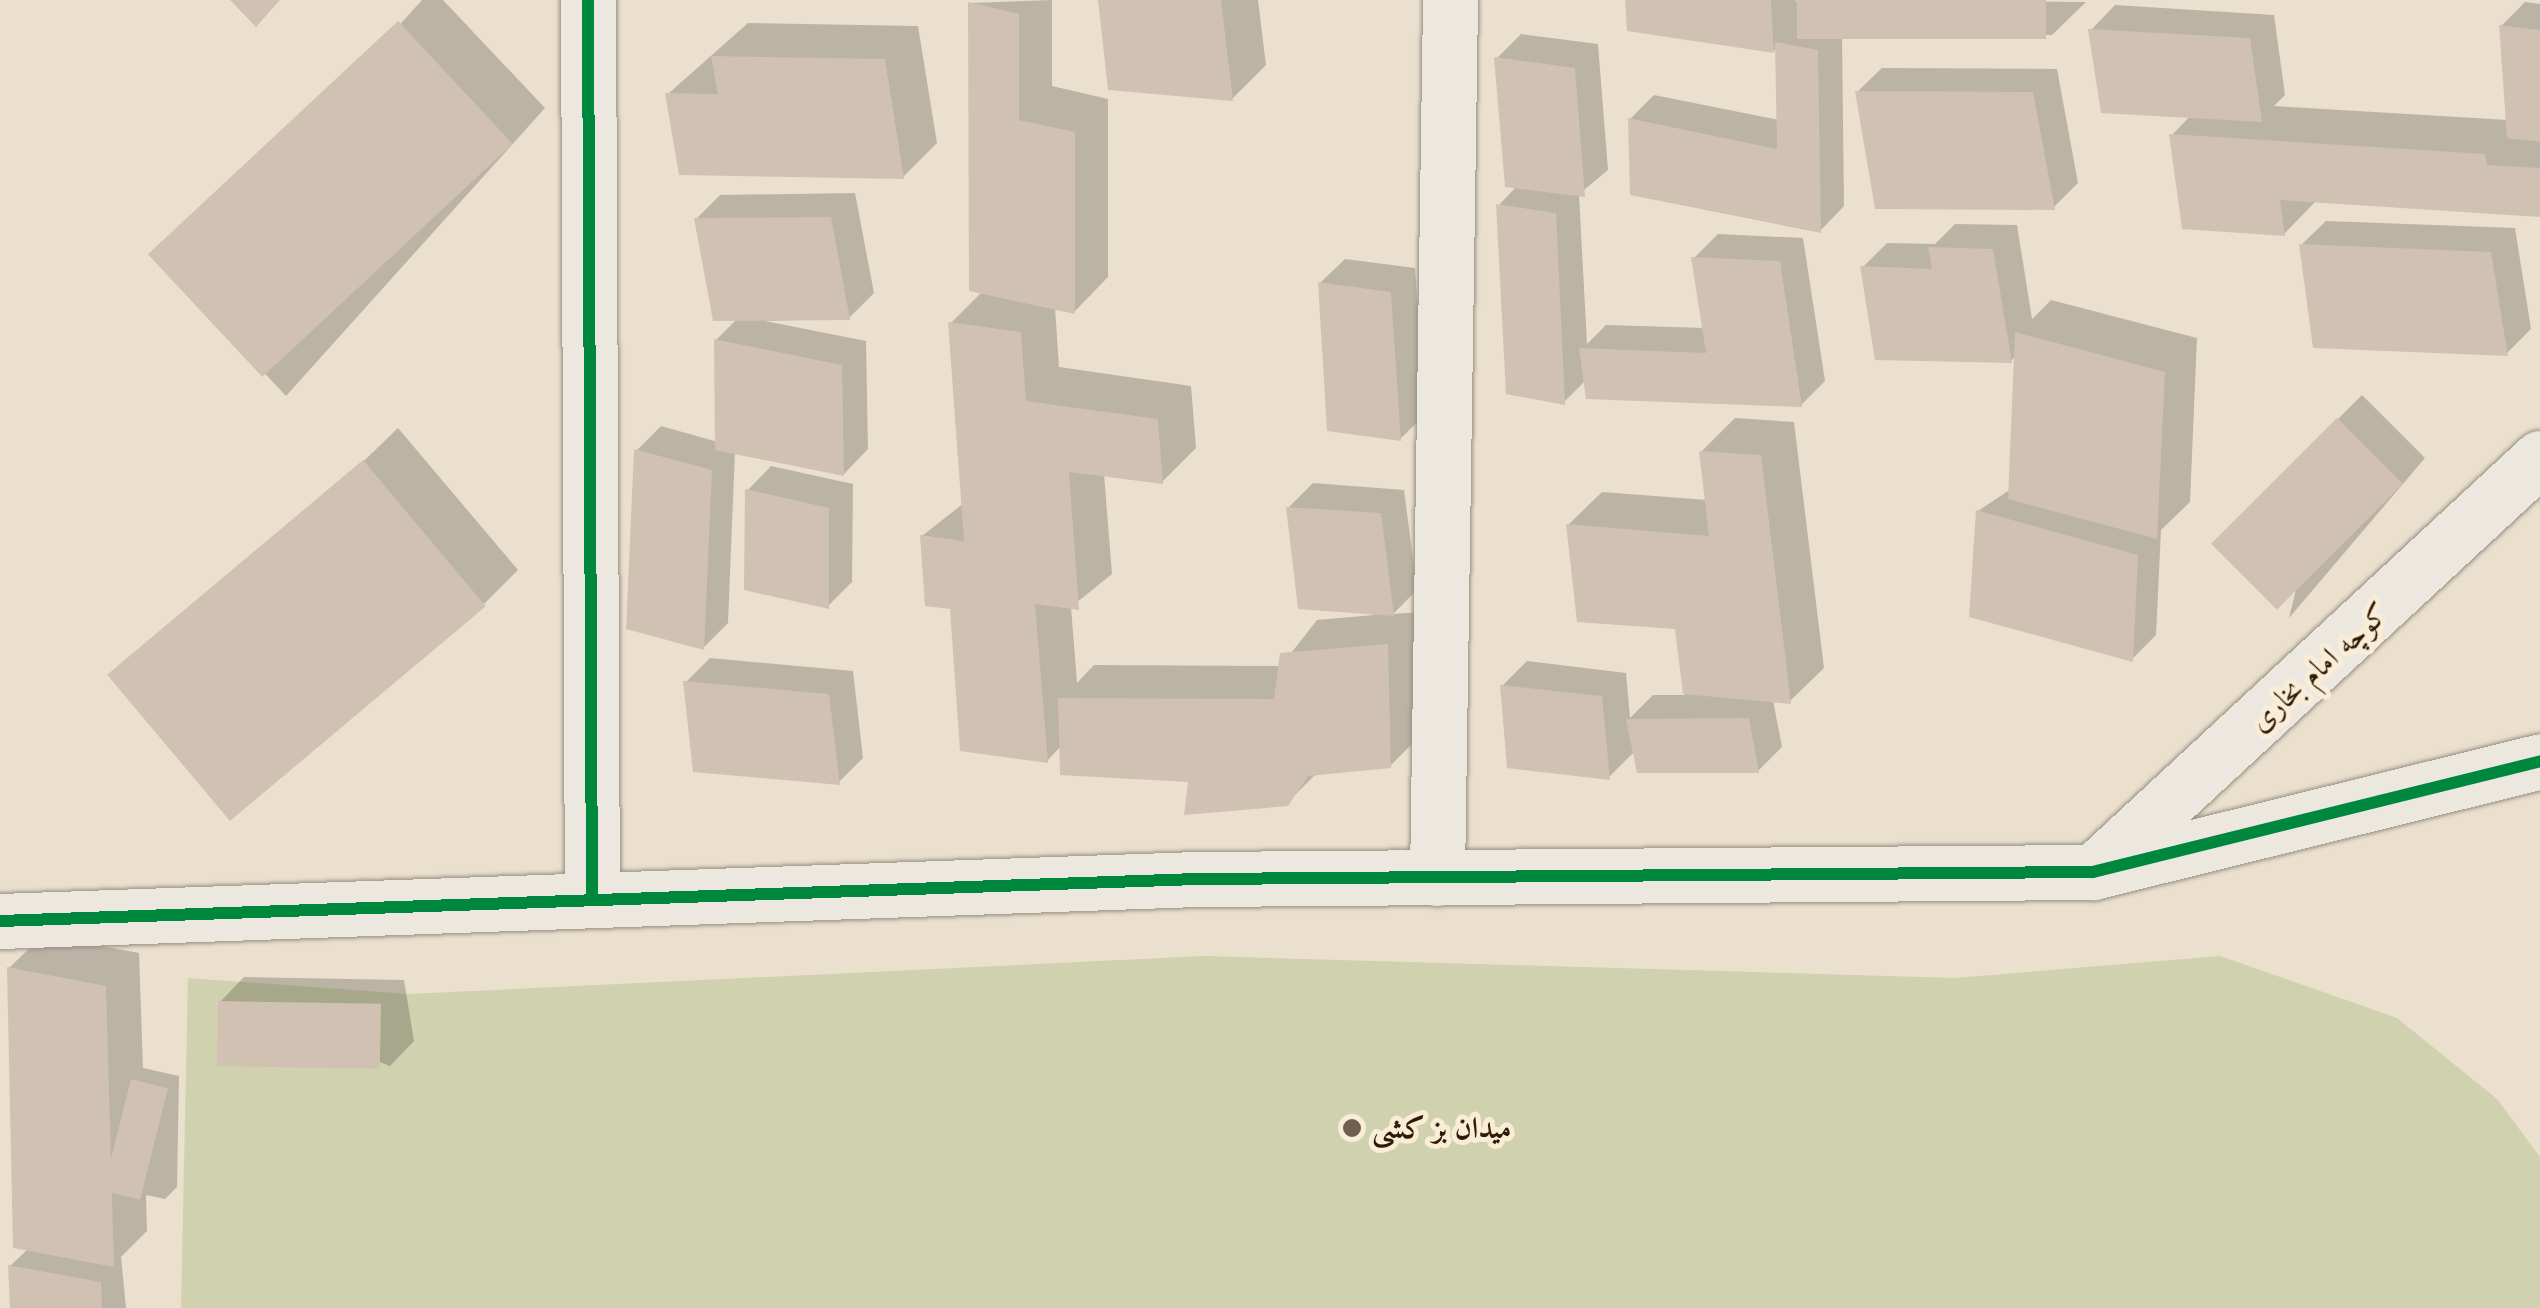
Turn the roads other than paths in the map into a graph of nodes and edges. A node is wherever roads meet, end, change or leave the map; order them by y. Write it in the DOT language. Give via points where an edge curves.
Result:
graph roads {
  1 [pos="588,0"];
  2 [pos="1450,0"];
  3 [pos="2540,458"];
  4 [pos="2540,762"];
  5 [pos="2093,872"];
  6 [pos="1437,878"];
  7 [pos="592,900"];
  8 [pos="0,921"];
  1 -- 7 [label="street"];
  2 -- 6 [label="street"];
  3 -- 5 [label="street, کوچه امام بخاری"];
  4 -- 5 [label="street"];
  5 -- 6 [label="street"];
  6 -- 7 [label="street"];
  7 -- 8 [label="street"];
}
